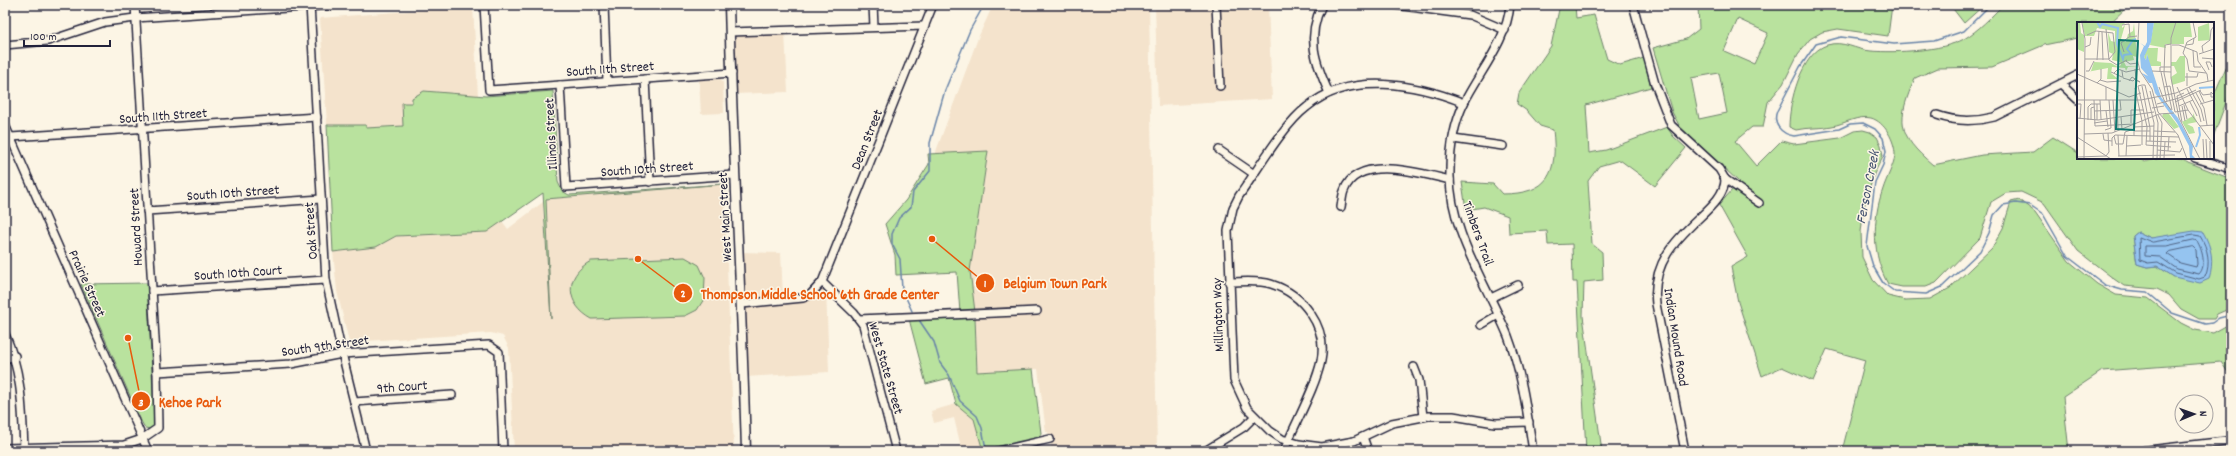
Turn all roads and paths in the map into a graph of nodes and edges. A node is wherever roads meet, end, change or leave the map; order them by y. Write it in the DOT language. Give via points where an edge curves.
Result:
graph roads {
  1 [pos="134,5"];
  2 [pos="335,5"];
  3 [pos="484,5"];
  4 [pos="604,5"];
  5 [pos="729,5"];
  6 [pos="873,5"];
  7 [pos="933,5"];
  8 [pos="1216,5"];
  9 [pos="1322,5"];
  10 [pos="1395,5"];
  11 [pos="1510,5"];
  12 [pos="1633,5"];
  13 [pos="310,6"];
  14 [pos="135,18"];
  15 [pos="925,26"];
  16 [pos="874,27"];
  17 [pos="1505,30"];
  18 [pos="730,32"];
  19 [pos="5,45"];
  20 [pos="732,73"];
  21 [pos="2077,76"];
  22 [pos="645,80"];
  23 [pos="607,81"];
  24 [pos="2061,84"];
  25 [pos="560,85"];
  26 [pos="1220,86"];
  27 [pos="1329,93"];
  28 [pos="2077,99"];
  29 [pos="1464,103"];
  30 [pos="1937,115"];
  31 [pos="317,117"];
  32 [pos="5,125"];
  33 [pos="143,130"];
  34 [pos="11,137"];
  35 [pos="1453,139"];
  36 [pos="1503,146"];
  37 [pos="1219,150"];
  38 [pos="2198,159"];
  39 [pos="2231,169"];
  40 [pos="1254,174"];
  41 [pos="735,175"];
  42 [pos="1725,179"];
  43 [pos="1450,180"];
  44 [pos="565,182"];
  45 [pos="650,182"];
  46 [pos="321,199"];
  47 [pos="1759,203"];
  48 [pos="1341,207"];
  49 [pos="147,211"];
  50 [pos="326,280"];
  51 [pos="822,282"];
  52 [pos="1229,282"];
  53 [pos="1518,285"];
  54 [pos="152,291"];
  55 [pos="1491,298"];
  56 [pos="742,304"];
  57 [pos="1037,311"];
  58 [pos="1498,315"];
  59 [pos="860,319"];
  60 [pos="1481,325"];
  61 [pos="5,334"];
  62 [pos="342,354"];
  63 [pos="14,356"];
  64 [pos="5,359"];
  65 [pos="1414,367"];
  66 [pos="157,372"];
  67 [pos="452,395"];
  68 [pos="354,402"];
  69 [pos="1254,417"];
  70 [pos="1423,417"];
  71 [pos="1529,422"];
  72 [pos="1363,437"];
  73 [pos="142,439"];
  74 [pos="1050,439"];
  75 [pos="1289,441"];
  76 [pos="2231,442"];
  77 [pos="5,448"];
  78 [pos="24,448"];
  79 [pos="71,449"];
  80 [pos="148,451"];
  81 [pos="366,451"];
  82 [pos="503,451"];
  83 [pos="746,451"];
  84 [pos="896,451"];
  85 [pos="998,451"];
  86 [pos="1205,451"];
  87 [pos="1284,451"];
  88 [pos="1368,451"];
  89 [pos="1533,451"];
  90 [pos="1685,451"];
  91 [pos="2144,451"];
  1 -- 14 [label="street, Howard Street"];
  2 -- 13 [label="street"];
  3 -- 25 [label="street, South 11th Street" via="490,90"];
  4 -- 23 [label="street"];
  5 -- 18 [label="main road, West Main Street"];
  6 -- 16 [label="street"];
  7 -- 15 [label="street, Dean Street"];
  8 -- 26 [label="street"];
  9 -- 27 [label="street" via="1316,16 1312,42 1316,65"];
  10 -- 17 [label="street" via="1470,15"];
  11 -- 17 [label="street, Timbers Trail"];
  12 -- 42 [label="street" via="1668,121 1681,137 1719,169"];
  13 -- 14 [label="street"];
  13 -- 31 [label="street, Oak Street"];
  14 -- 19 [label="street" via="105,22 48,41"];
  14 -- 33 [label="street, Howard Street"];
  15 -- 16 [label="street"];
  15 -- 51 [label="street, Dean Street"];
  16 -- 18 [label="street"];
  17 -- 29 [label="street, Timbers Trail"];
  18 -- 20 [label="main road, West Main Street"];
  20 -- 22 [label="street, South 11th Street"];
  20 -- 41 [label="main road, West Main Street"];
  21 -- 24 [label="street"];
  22 -- 23 [label="street, South 11th Street"];
  22 -- 45 [label="street"];
  23 -- 25 [label="street, South 11th Street"];
  24 -- 28 [label="street"];
  24 -- 30 [label="street" via="2011,110 1984,120 1958,121"];
  25 -- 44 [label="street, Illinois Street"];
  27 -- 29 [label="street, Millington Way" via="1356,85 1390,86 1450,97"];
  27 -- 40 [label="street, Millington Way" via="1299,114"];
  29 -- 35 [label="street, Timbers Trail"];
  31 -- 33 [label="street, South 11th Street"];
  31 -- 46 [label="street, Oak Street"];
  32 -- 34 [label="street, Prairie Street"];
  33 -- 34 [label="street, South 11th Street"];
  33 -- 49 [label="street, Howard Street"];
  34 -- 73 [label="street, Prairie Street"];
  35 -- 36 [label="street"];
  35 -- 43 [label="street, Timbers Trail"];
  37 -- 40 [label="street"];
  38 -- 39 [label="street"];
  40 -- 52 [label="street, Millington Way" via="1233,208 1228,232"];
  41 -- 45 [label="street, South 10th Street"];
  41 -- 56 [label="main road, West Main Street"];
  42 -- 47 [label="street"];
  42 -- 90 [label="street, Indian Mound Road" via="1724,186 1713,202 1671,246 1662,261 1655,285 1656,304"];
  43 -- 48 [label="street" via="1393,168 1371,170 1351,181 1344,190"];
  43 -- 55 [label="street, Timbers Trail" via="1453,206 1459,226"];
  44 -- 45 [label="street, South 10th Street" via="566,187"];
  46 -- 49 [label="street, South 10th Street"];
  46 -- 50 [label="street, Oak Street"];
  49 -- 54 [label="street, Howard Street"];
  50 -- 54 [label="street, South 10th Court"];
  50 -- 62 [label="street, Oak Street"];
  51 -- 56 [label="street" via="810,295 803,298"];
  51 -- 59 [label="street, West State Street"];
  52 -- 69 [label="street, Millington Way" via="1234,380 1241,398"];
  52 -- 75 [label="street" via="1255,282 1284,289 1297,297 1314,318 1320,333 1321,360"];
  53 -- 55 [label="street"];
  54 -- 66 [label="street, Howard Street"];
  55 -- 58 [label="street, Timbers Trail"];
  56 -- 83 [label="main road, West Main Street"];
  57 -- 59 [label="street"];
  58 -- 60 [label="street"];
  58 -- 71 [label="street, Timbers Trail" via="1521,377"];
  59 -- 84 [label="street, West State Street"];
  61 -- 63 [label="street"];
  62 -- 66 [label="street, South 9th Street" via="291,364"];
  62 -- 68 [label="street, Oak Street"];
  62 -- 82 [label="street, South 9th Street" via="489,345 495,348 499,352"];
  63 -- 64 [label="street"];
  63 -- 78 [label="street" via="21,387"];
  65 -- 70 [label="street" via="1419,380"];
  66 -- 73 [label="street, Howard Street" via="158,428"];
  67 -- 68 [label="street, 9th Court"];
  68 -- 81 [label="street, Oak Street"];
  69 -- 75 [label="street, Millington Way" via="1270,431"];
  69 -- 86 [label="street"];
  70 -- 71 [label="street, Millington Way" via="1453,416 1495,423"];
  70 -- 72 [label="street, Millington Way" via="1392,423"];
  71 -- 89 [label="street, Timbers Trail"];
  72 -- 75 [label="street, Millington Way" via="1343,445 1322,447"];
  72 -- 88 [label="street"];
  73 -- 79 [label="street" via="124,445"];
  73 -- 80 [label="street, Prairie Street"];
  74 -- 85 [label="street"];
  75 -- 87 [label="street"];
  76 -- 91 [label="main road"];
  77 -- 78 [label="street"];
  78 -- 79 [label="street"];
}
